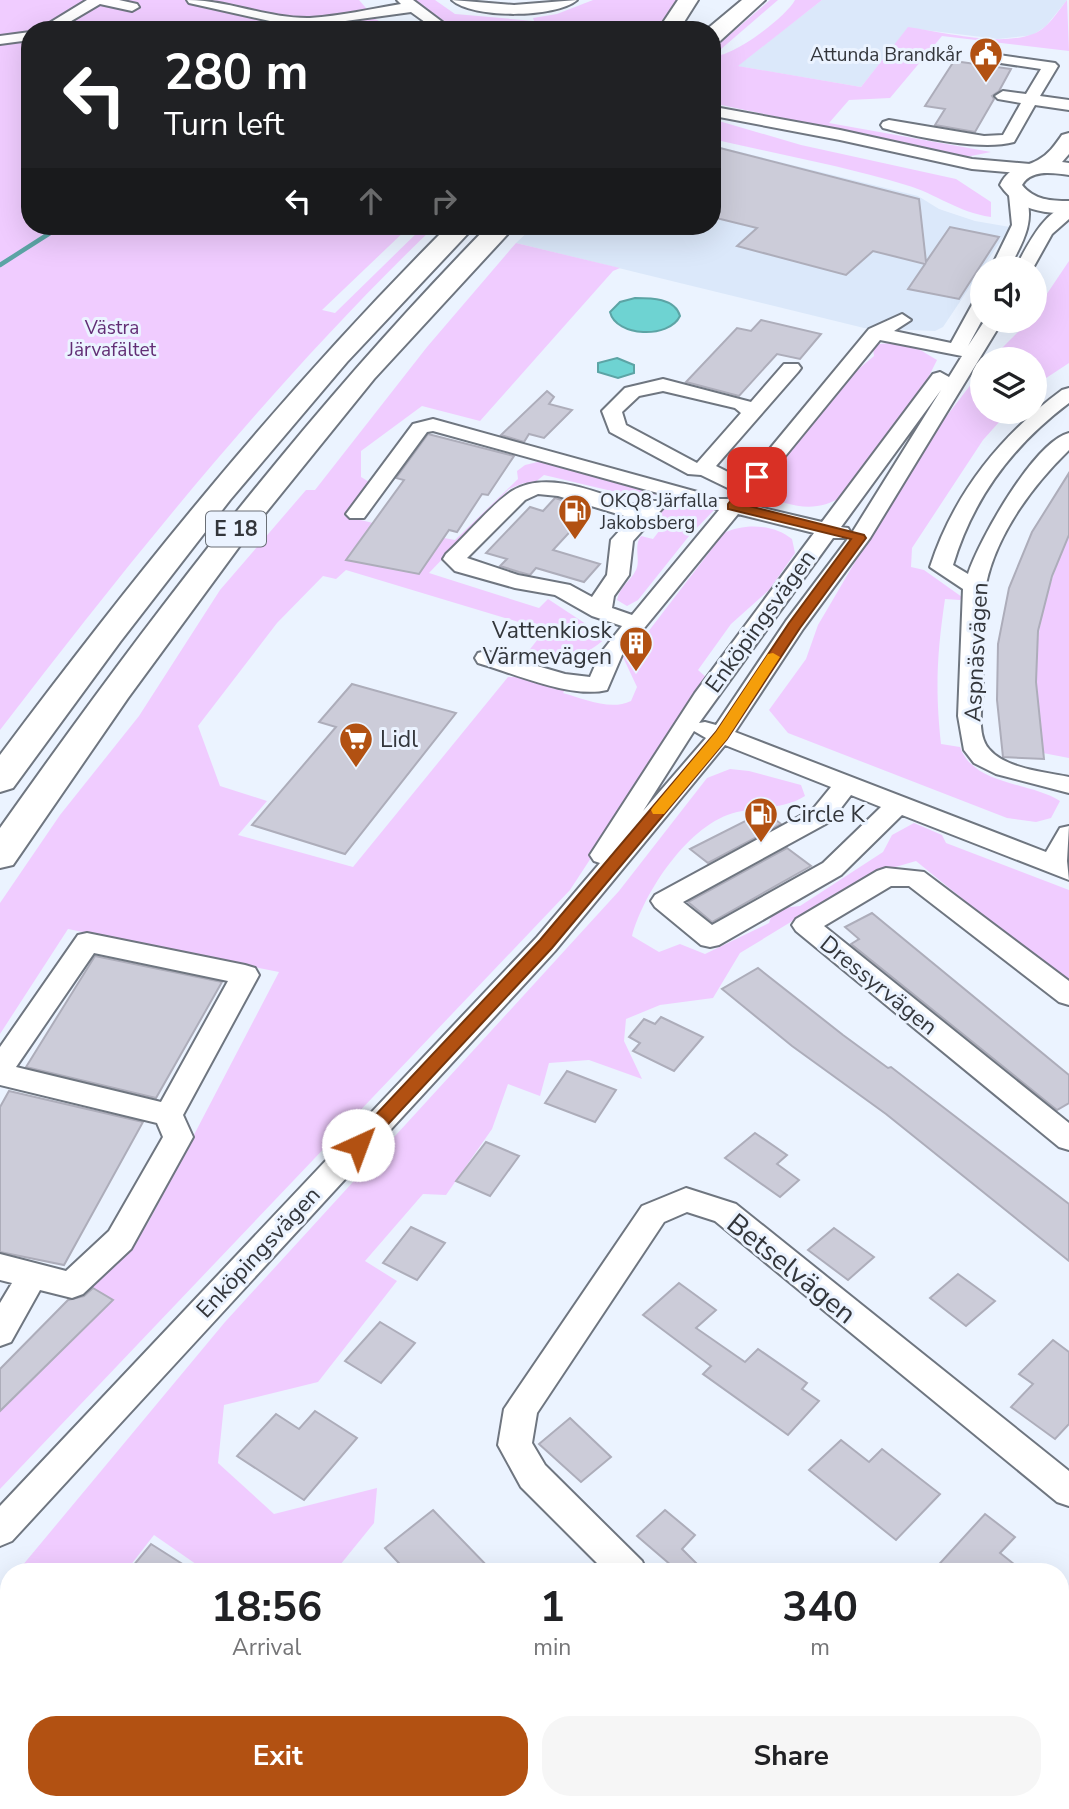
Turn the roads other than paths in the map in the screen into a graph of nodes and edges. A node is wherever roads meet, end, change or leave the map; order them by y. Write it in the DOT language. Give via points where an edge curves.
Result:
graph roads {
  1 [pos="98,0"];
  2 [pos="194,0"];
  3 [pos="570,0"];
  4 [pos="755,0"];
  5 [pos="466,2"];
  6 [pos="399,4"];
  7 [pos="318,6"];
  8 [pos="132,7"];
  9 [pos="695,7"];
  10 [pos="332,19"];
  11 [pos="291,20"];
  12 [pos="61,21"];
  13 [pos="415,21"];
  14 [pos="430,21"];
  15 [pos="679,21"];
  16 [pos="721,28"];
  17 [pos="21,37"];
  18 [pos="0,40"];
  19 [pos="978,56"];
  20 [pos="1003,96"];
  21 [pos="1031,100"];
  22 [pos="1069,105"];
  23 [pos="721,113"];
  24 [pos="721,113"];
  25 [pos="889,125"];
  26 [pos="1069,139"];
  27 [pos="1036,169"];
  28 [pos="1069,169"];
  29 [pos="1003,188"];
  30 [pos="1069,209"];
  31 [pos="1069,227"];
  32 [pos="453,235"];
  33 [pos="493,235"];
  34 [pos="1005,256"];
  35 [pos="1031,256"];
  36 [pos="1042,256"];
  37 [pos="902,320"];
  38 [pos="876,333"];
  39 [pos="971,333"];
  40 [pos="982,333"];
  41 [pos="964,352"];
  42 [pos="791,368"];
  43 [pos="1069,394"];
  44 [pos="753,412"];
  45 [pos="1069,439"];
  46 [pos="704,468"];
  47 [pos="746,489"];
  48 [pos="694,497"];
  49 [pos="733,506"];
  50 [pos="357,514"];
  51 [pos="644,514"];
  52 [pos="828,530"];
  53 [pos="859,538"];
  54 [pos="975,587"];
  55 [pos="600,611"];
  56 [pos="636,624"];
  57 [pos="486,658"];
  58 [pos="688,722"];
  59 [pos="722,735"];
  60 [pos="0,780"];
  61 [pos="847,784"];
  62 [pos="1069,785"];
  63 [pos="898,804"];
  64 [pos="1069,834"];
  65 [pos="0,856"];
  66 [pos="1060,867"];
  67 [pos="546,944"];
  68 [pos="1069,995"];
  69 [pos="0,1072"];
  70 [pos="168,1115"];
  71 [pos="1069,1139"];
  72 [pos="0,1267"];
  73 [pos="32,1275"];
  74 [pos="0,1332"];
  75 [pos="1069,1491"];
  76 [pos="0,1530"];
  77 [pos="621,1563"];
  1 -- 8 [label="street"];
  1 -- 12 [label="street"];
  2 -- 11 [label="street"];
  3 -- 5 [label="street" via="535,10"];
  4 -- 16 [label="highway"];
  6 -- 10 [label="street"];
  6 -- 13 [label="street"];
  6 -- 14 [label="street"];
  7 -- 10 [label="street"];
  9 -- 15 [label="highway"];
  10 -- 11 [label="street"];
  17 -- 18 [label="street"];
  19 -- 21 [label="street" via="1050,66"];
  20 -- 21 [label="street"];
  21 -- 22 [label="street"];
  21 -- 25 [label="street" via="1008,139 984,141"];
  23 -- 27 [label="street" via="972,164"];
  24 -- 29 [label="street"];
  26 -- 27 [label="main road" via="1059,154"];
  27 -- 28 [label="main road"];
  27 -- 29 [label="main road" via="1013,178 1011,185"];
  29 -- 30 [label="main road" via="1042,205"];
  29 -- 34 [label="street" via="1023,215"];
  30 -- 35 [label="street" via="1045,231"];
  31 -- 36 [label="street"];
  32 -- 60 [label="highway, E 18" via="342,348 219,491"];
  33 -- 65 [label="highway, E 18" via="379,356 258,500 156,634"];
  37 -- 38 [label="street"];
  38 -- 41 [label="street"];
  38 -- 47 [label="street"];
  39 -- 41 [label="street, Enköpingsvägen"];
  40 -- 41 [label="street, Enköpingsvägen"];
  41 -- 52 [label="street, Enköpingsvägen"];
  41 -- 53 [label="street, Enköpingsvägen"];
  42 -- 44 [label="street"];
  43 -- 54 [label="street" via="1017,439 978,485 948,537 941,566"];
  44 -- 46 [label="street"];
  44 -- 46 [label="street" via="742,404 663,384 632,392 612,411 617,428 695,470"];
  45 -- 54 [label="street, Aspnäsvägen" via="1013,503 989,547"];
  46 -- 47 [label="street"];
  47 -- 49 [label="street"];
  48 -- 49 [label="street"];
  48 -- 50 [label="street" via="433,425 421,428"];
  48 -- 51 [label="street" via="670,496"];
  49 -- 52 [label="street"];
  49 -- 56 [label="street"];
  51 -- 55 [label="street" via="622,540 618,575 603,596"];
  51 -- 55 [label="street" via="560,490 535,488 518,496 454,559 463,566 515,581 562,590"];
  52 -- 53 [label="street"];
  52 -- 58 [label="street, Enköpingsvägen"];
  53 -- 59 [label="street, Enköpingsvägen"];
  54 -- 62 [label="street, Aspnäsvägen" via="971,699 976,751 993,764"];
  55 -- 56 [label="street"];
  56 -- 57 [label="street" via="611,654 599,685 563,681"];
  58 -- 59 [label="street"];
  58 -- 67 [label="street, Enköpingsvägen"];
  59 -- 61 [label="street"];
  59 -- 67 [label="street, Enköpingsvägen"];
  61 -- 63 [label="street"];
  61 -- 63 [label="street" via="822,815 664,901 710,938 832,869"];
  63 -- 66 [label="street"];
  64 -- 66 [label="street"];
  67 -- 76 [label="street, Enköpingsvägen"];
  68 -- 71 [label="street, Dressyrvägen" via="915,878 886,877 805,925"];
  69 -- 70 [label="street"];
  69 -- 70 [label="street" via="87,942 245,975"];
  70 -- 73 [label="street" via="177,1137 120,1240 72,1285"];
  72 -- 73 [label="street"];
  73 -- 74 [label="street"];
  75 -- 77 [label="street, Betselvägen" via="725,1212 687,1200 653,1214 521,1409 515,1444 533,1476"];
}
